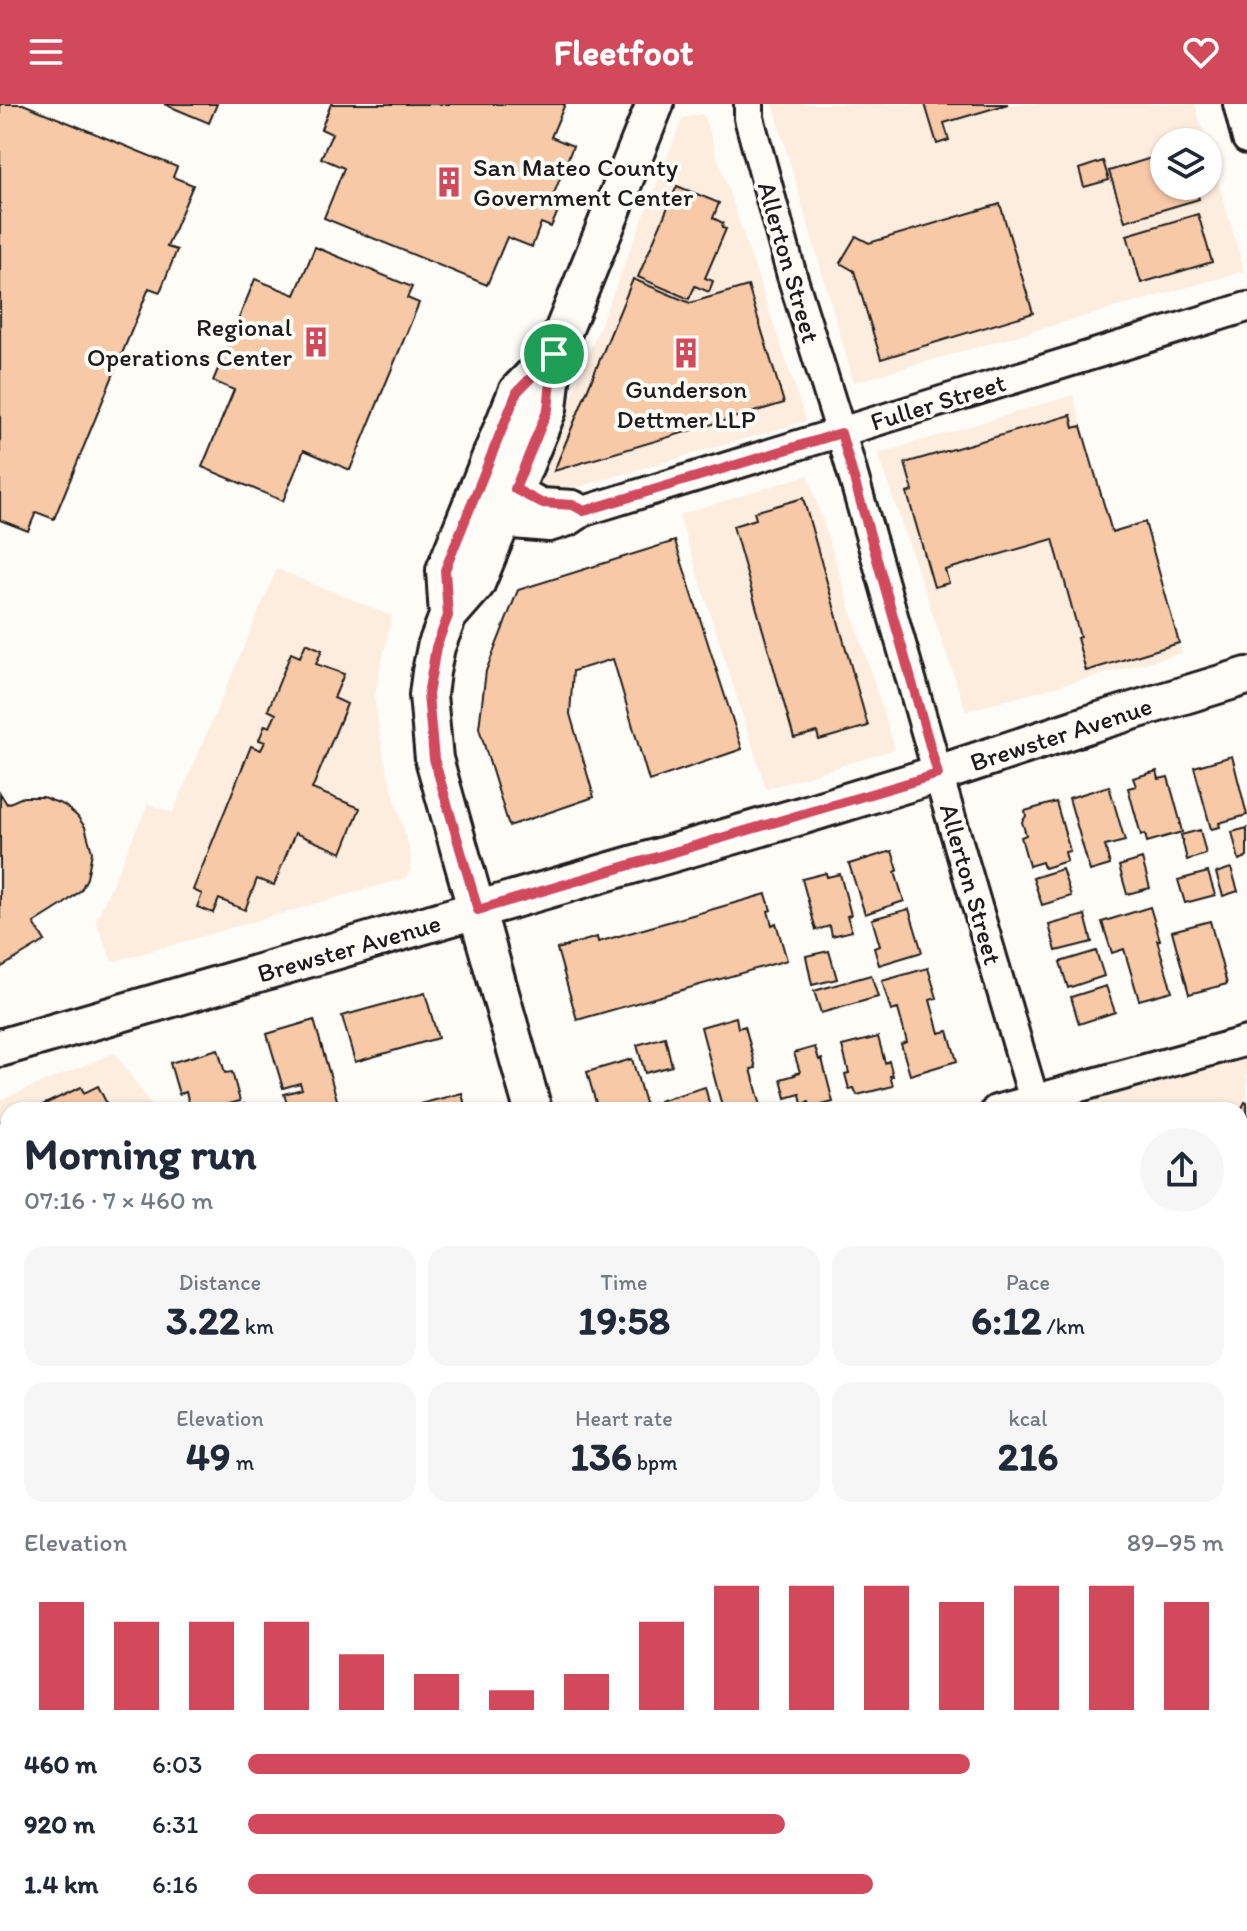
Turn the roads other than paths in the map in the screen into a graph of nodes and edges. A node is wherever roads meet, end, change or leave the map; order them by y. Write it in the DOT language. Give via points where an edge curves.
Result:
graph roads {
  1 [pos="655,104"];
  2 [pos="749,104"];
  3 [pos="1238,104"];
  4 [pos="1247,139"];
  5 [pos="1247,307"];
  6 [pos="554,354"];
  7 [pos="841,433"];
  8 [pos="515,489"];
  9 [pos="584,511"];
  10 [pos="501,523"];
  11 [pos="448,616"];
  12 [pos="1247,676"];
  13 [pos="938,774"];
  14 [pos="478,910"];
  15 [pos="1247,1041"];
  16 [pos="0,1048"];
  17 [pos="531,1102"];
  18 [pos="1035,1102"];
  19 [pos="1043,1102"];
  1 -- 6 [label="street"];
  2 -- 7 [label="street, Allerton Street" via="766,184"];
  3 -- 4 [label="street"];
  5 -- 7 [label="street, Fuller Street"];
  6 -- 8 [label="street" via="548,409"];
  6 -- 11 [label="street" via="517,392 445,570"];
  7 -- 9 [label="street, Fuller Street"];
  7 -- 13 [label="street, Allerton Street"];
  8 -- 9 [label="street, Fuller Street" via="541,503"];
  8 -- 10 [label="street"];
  9 -- 10 [label="street, Fuller Street" via="549,527"];
  10 -- 11 [label="street" via="476,584"];
  11 -- 14 [label="street" via="436,647 428,695 434,759"];
  12 -- 13 [label="street, Brewster Avenue"];
  13 -- 14 [label="street, Brewster Avenue"];
  13 -- 18 [label="street, Allerton Street"];
  14 -- 16 [label="street, Brewster Avenue"];
  14 -- 17 [label="street"];
  15 -- 19 [label="street"];
}
